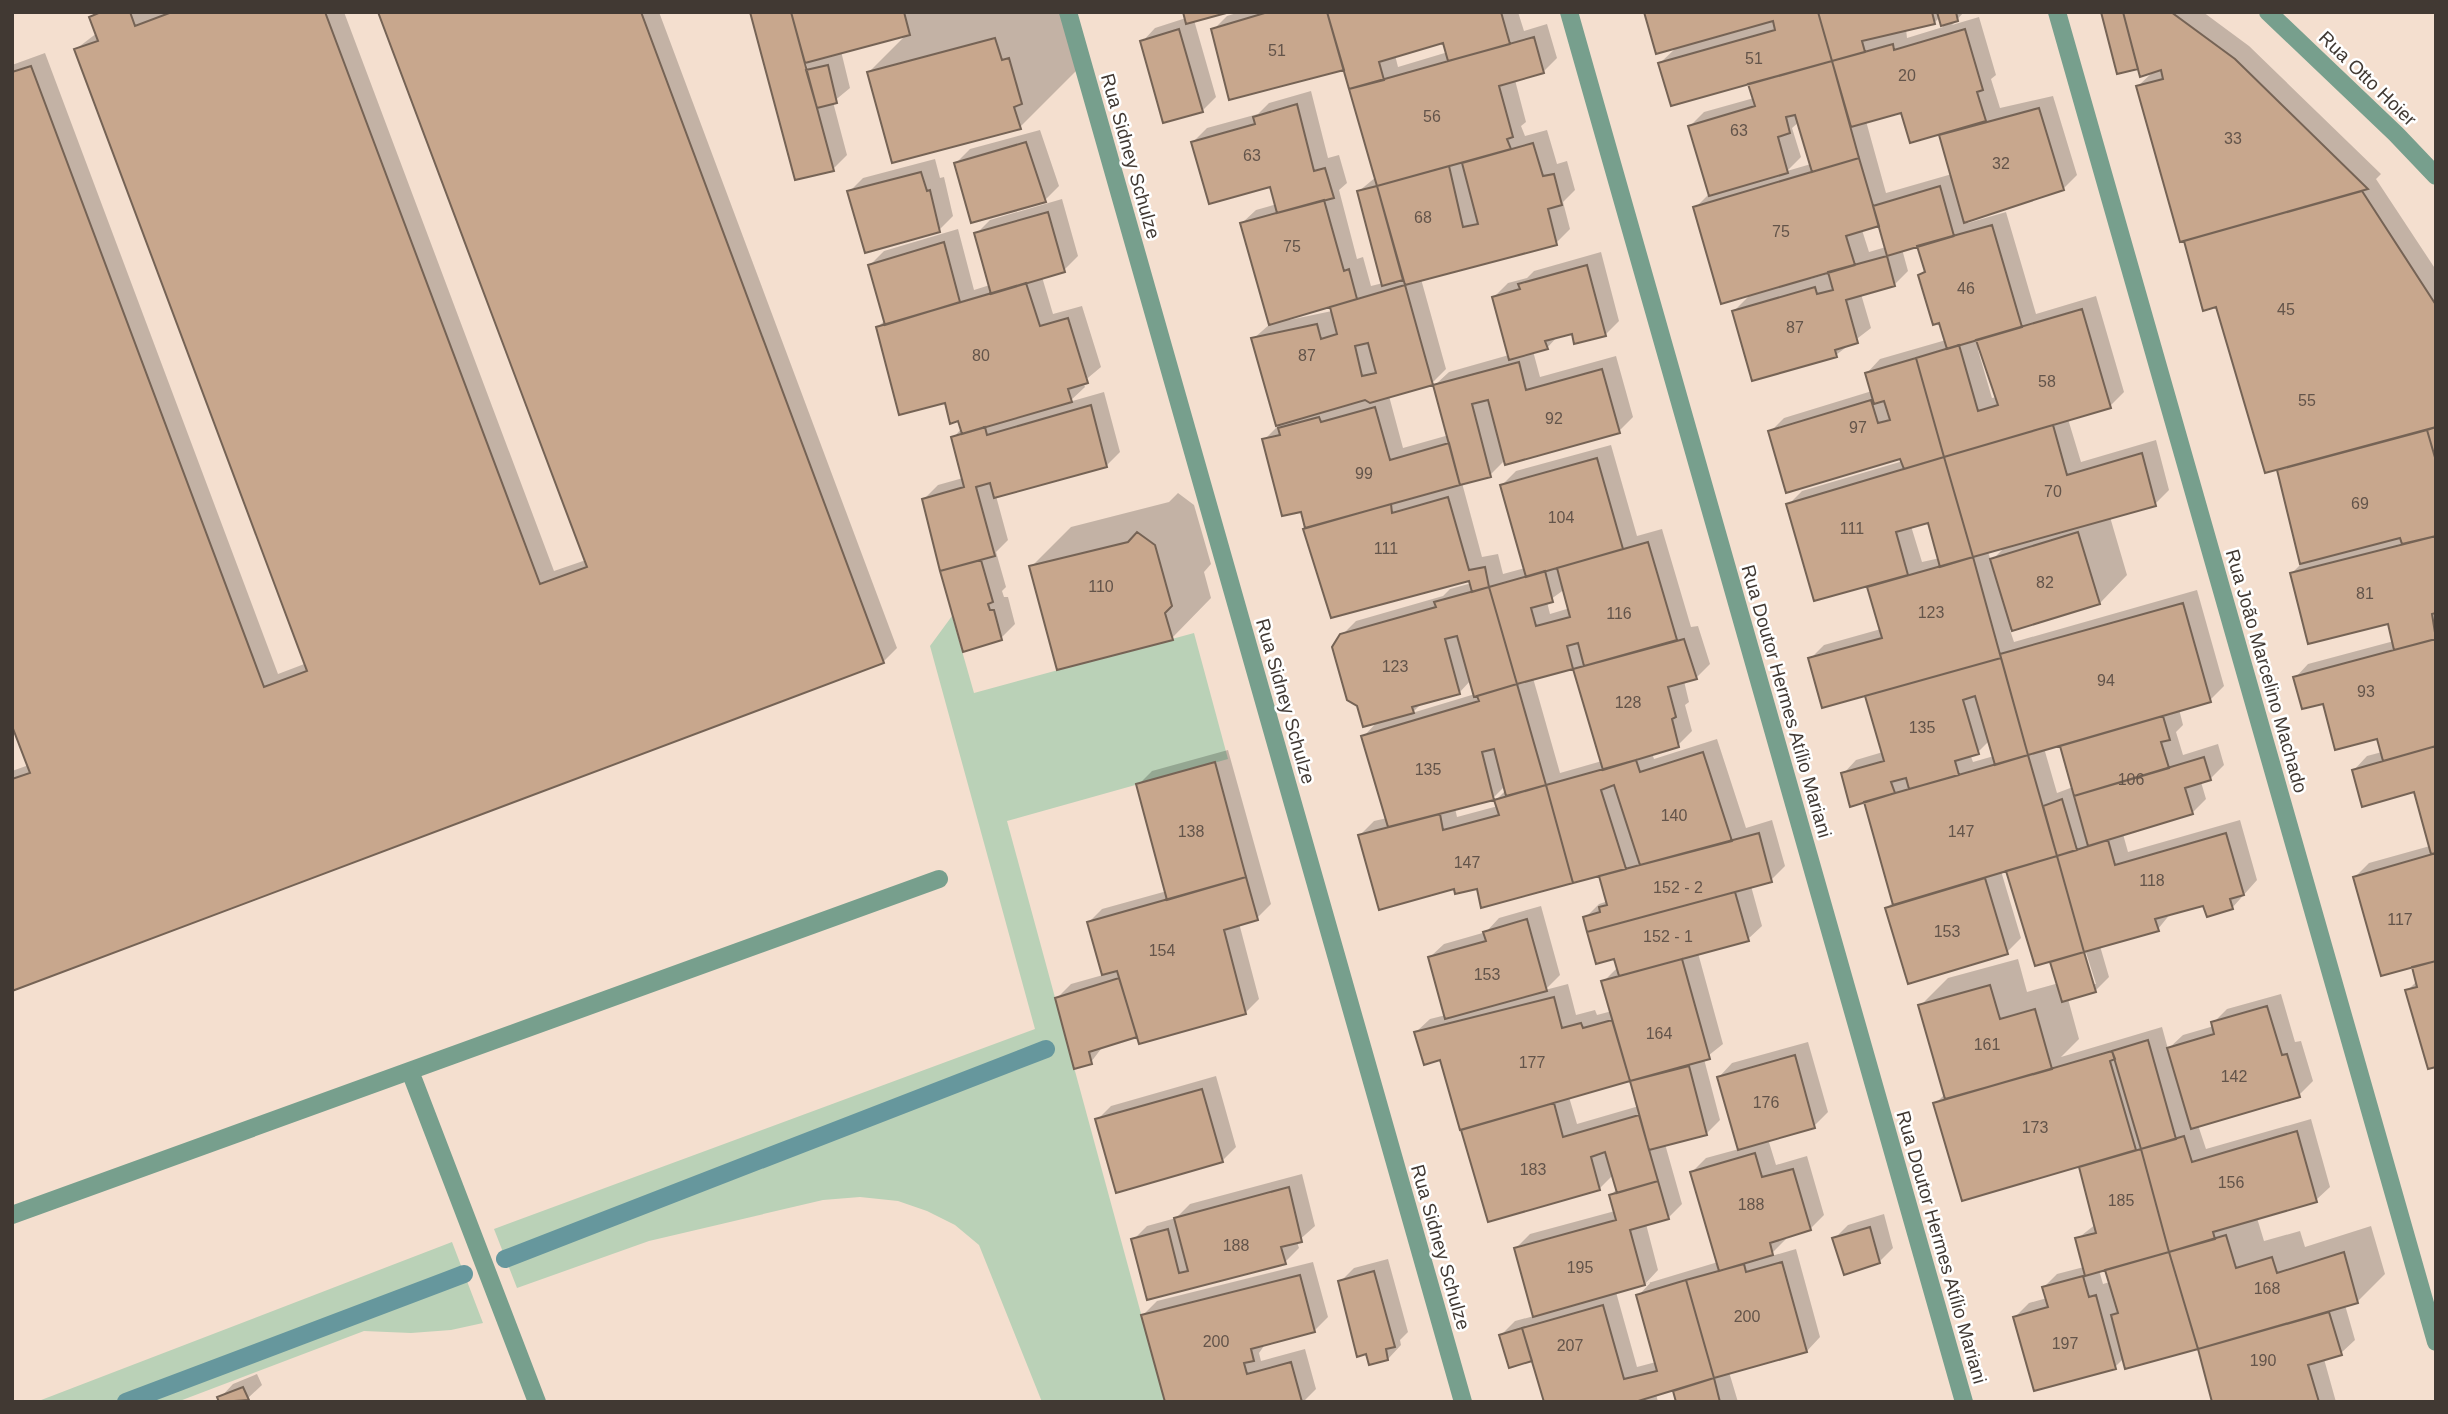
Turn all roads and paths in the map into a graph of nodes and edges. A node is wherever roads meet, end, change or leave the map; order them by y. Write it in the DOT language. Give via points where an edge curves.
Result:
graph roads {
  1 [pos="1068,12"];
  2 [pos="1569,12"];
  3 [pos="2057,12"];
  4 [pos="2268,12"];
  5 [pos="2436,176"];
  6 [pos="939,879"];
  7 [pos="410,1071"];
  8 [pos="12,1216"];
  9 [pos="2436,1342"];
  10 [pos="537,1402"];
  11 [pos="1463,1402"];
  12 [pos="1964,1402"];
  1 -- 11 [label="street, Rua Sidney Schulze"];
  2 -- 12 [label="street, Rua Doutor Hermes Atílio Mariani"];
  3 -- 9 [label="street, Rua João Marcelino Machado"];
  4 -- 5 [label="street, Rua Otto Hoier"];
  6 -- 7 [label="street"];
  7 -- 8 [label="street"];
  7 -- 10 [label="street"];
}
